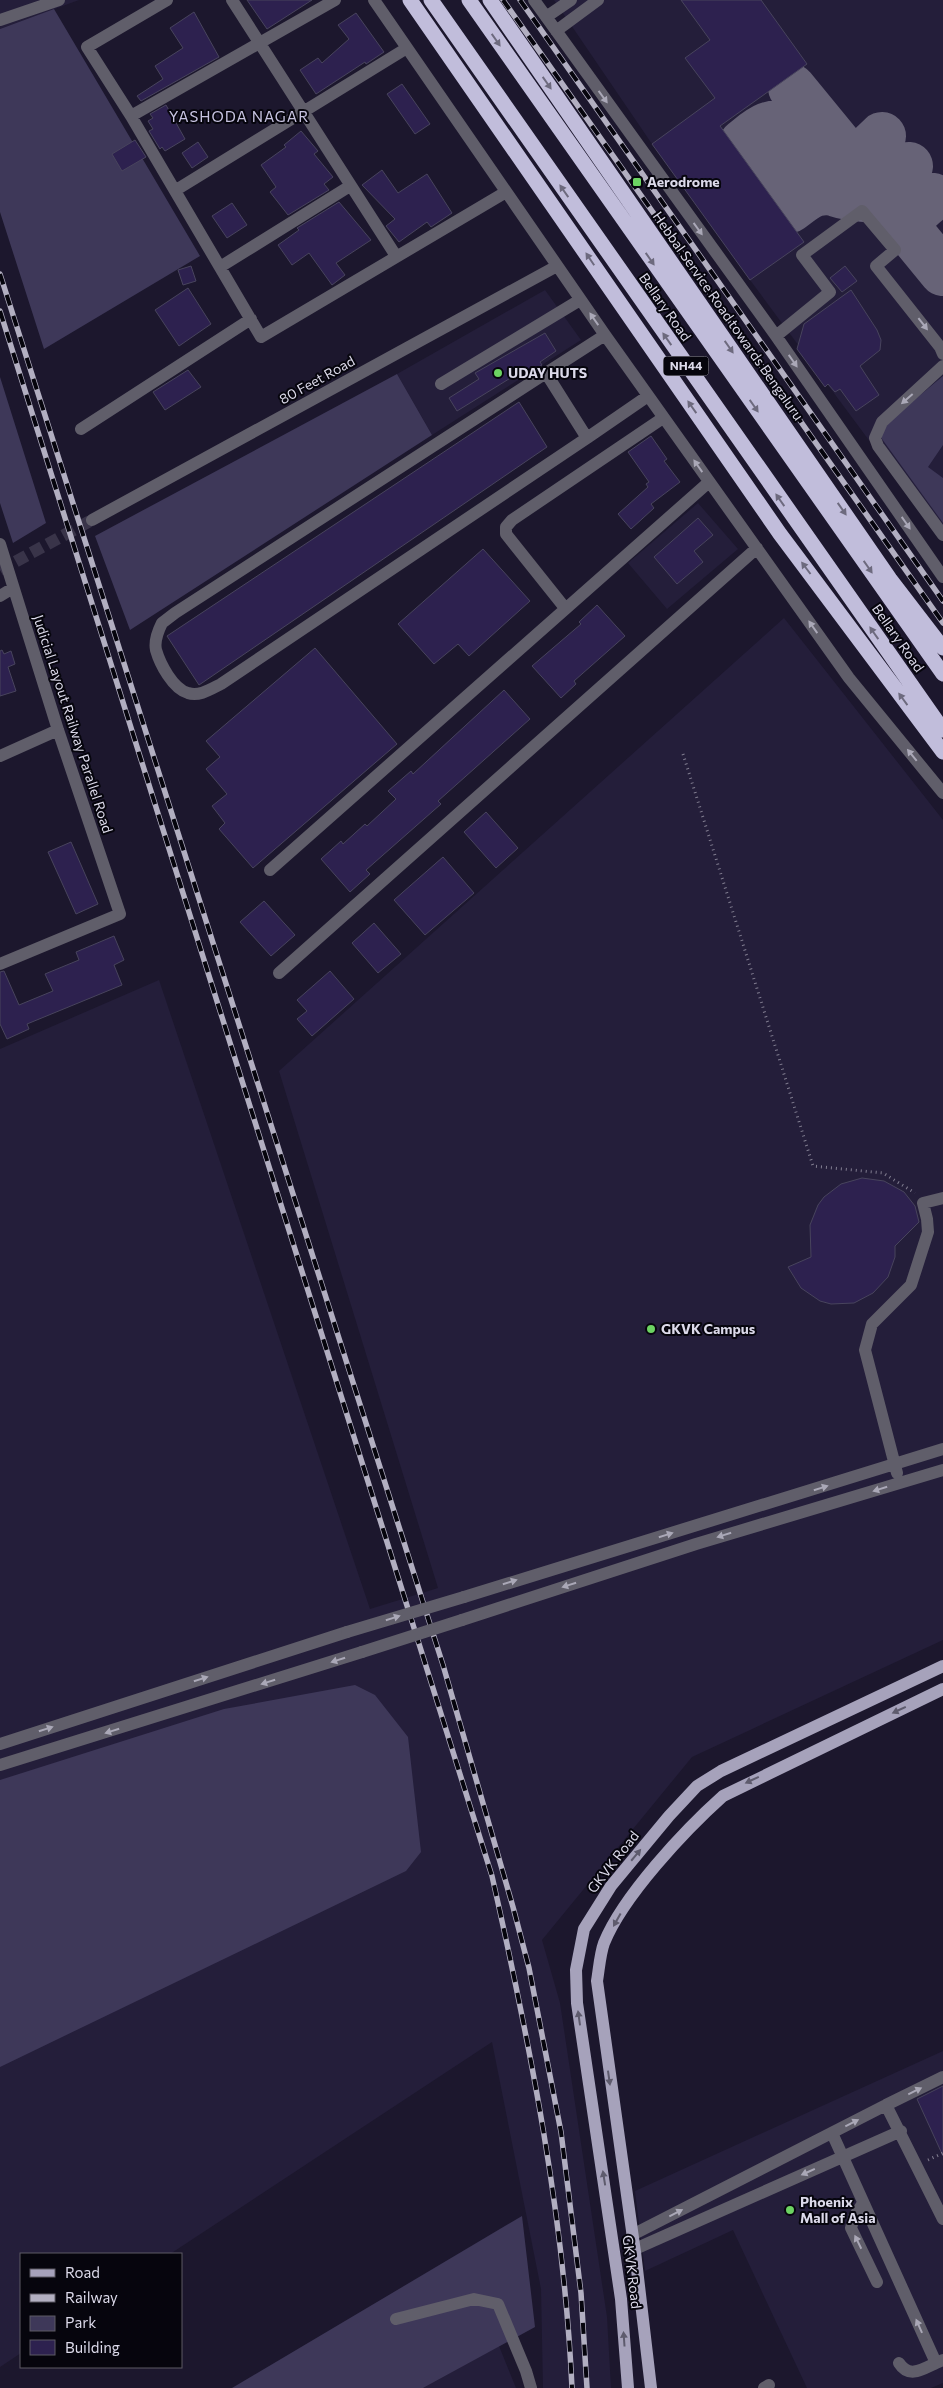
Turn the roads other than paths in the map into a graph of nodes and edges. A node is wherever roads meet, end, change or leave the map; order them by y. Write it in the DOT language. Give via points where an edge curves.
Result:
graph roads {
  1 [pos="59,0"];
  2 [pos="167,0"];
  3 [pos="232,0"];
  4 [pos="336,0"];
  5 [pos="374,0"];
  6 [pos="410,0"];
  7 [pos="431,0"];
  8 [pos="469,0"];
  9 [pos="490,0"];
  10 [pos="534,0"];
  11 [pos="571,0"];
  12 [pos="598,0"];
  13 [pos="546,17"];
  14 [pos="0,20"];
  15 [pos="556,31"];
  16 [pos="260,43"];
  17 [pos="407,48"];
  18 [pos="302,112"];
  19 [pos="131,116"];
  20 [pos="350,186"];
  21 [pos="176,190"];
  22 [pos="506,192"];
  23 [pos="396,256"];
  24 [pos="220,266"];
  25 [pos="557,266"];
  26 [pos="580,300"];
  27 [pos="251,320"];
  28 [pos="605,335"];
  29 [pos="776,336"];
  30 [pos="943,354"];
  31 [pos="943,366"];
  32 [pos="546,373"];
  33 [pos="442,384"];
  34 [pos="648,396"];
  35 [pos="663,418"];
  36 [pos="81,429"];
  37 [pos="587,438"];
  38 [pos="709,482"];
  39 [pos="92,520"];
  40 [pos="943,535"];
  41 [pos="756,548"];
  42 [pos="1,550"];
  43 [pos="943,577"];
  44 [pos="13,588"];
  45 [pos="0,596"];
  46 [pos="565,608"];
  47 [pos="943,648"];
  48 [pos="943,674"];
  49 [pos="58,730"];
  50 [pos="943,730"];
  51 [pos="943,752"];
  52 [pos="0,756"];
  53 [pos="943,793"];
  54 [pos="270,870"];
  55 [pos="0,964"];
  56 [pos="279,972"];
  57 [pos="943,1198"];
  58 [pos="943,1449"];
  59 [pos="895,1465"];
  60 [pos="943,1470"];
  61 [pos="899,1483"];
  62 [pos="943,1666"];
  63 [pos="943,1689"];
  64 [pos="0,1744"];
  65 [pos="0,1765"];
  66 [pos="580,1947"];
  67 [pos="602,1954"];
  68 [pos="943,2077"];
  69 [pos="886,2105"];
  70 [pos="901,2131"];
  71 [pos="832,2133"];
  72 [pos="843,2157"];
  73 [pos="863,2203"];
  74 [pos="943,2219"];
  75 [pos="632,2235"];
  76 [pos="634,2249"];
  77 [pos="878,2282"];
  78 [pos="396,2319"];
  79 [pos="940,2362"];
  80 [pos="899,2363"];
  81 [pos="530,2388"];
  82 [pos="628,2388"];
  83 [pos="652,2388"];
  1 -- 14 [label="street"];
  2 -- 19 [label="street" via="87,46"];
  3 -- 16 [label="street"];
  4 -- 16 [label="street"];
  5 -- 17 [label="street"];
  51 -- 6 [label="highway, one-way" via="780,534"];
  50 -- 7 [label="highway, Bellary Road / NH44, one-way"];
  8 -- 48 [label="highway, Bellary Road / NH44, one-way"];
  9 -- 47 [label="highway, Hebbal Service Road towards Bengaluru, one-way" via="890,579"];
  10 -- 13 [label="street"];
  11 -- 13 [label="street"];
  12 -- 15 [label="street"];
  13 -- 15 [label="street"];
  15 -- 29 [label="street, one-way"];
  16 -- 18 [label="street"];
  16 -- 19 [label="street"];
  17 -- 18 [label="street"];
  17 -- 22 [label="street"];
  18 -- 20 [label="street"];
  18 -- 21 [label="street"];
  19 -- 21 [label="street"];
  20 -- 23 [label="street"];
  20 -- 24 [label="street"];
  21 -- 24 [label="street"];
  22 -- 23 [label="street"];
  22 -- 25 [label="street"];
  23 -- 27 [label="street" via="261,337"];
  24 -- 27 [label="street"];
  25 -- 26 [label="street"];
  25 -- 39 [label="street, 80 Feet Road"];
  28 -- 26 [label="street, one-way"];
  26 -- 33 [label="street"];
  27 -- 36 [label="street"];
  28 -- 32 [label="street"];
  28 -- 34 [label="street"];
  29 -- 30 [label="street, one-way" via="830,292 802,255 862,211 895,250 876,266"];
  29 -- 43 [label="street, one-way"];
  31 -- 40 [label="street, one-way" via="882,422 875,438"];
  32 -- 37 [label="street"];
  32 -- 37 [label="street" via="162,623 155,649 164,667 178,687 189,694 202,693 221,684"];
  34 -- 35 [label="street"];
  34 -- 37 [label="street"];
  38 -- 35 [label="street, one-way"];
  35 -- 46 [label="street" via="506,527 506,534"];
  38 -- 41 [label="street"];
  38 -- 46 [label="street"];
  53 -- 41 [label="street, one-way" via="849,678"];
  41 -- 56 [label="street"];
  42 -- 44 [label="street, Judicial Layout Railway Parallel Road"];
  44 -- 45 [label="street"];
  44 -- 49 [label="street, Judicial Layout Railway Parallel Road"];
  46 -- 54 [label="street"];
  49 -- 52 [label="street"];
  49 -- 55 [label="street, Judicial Layout Railway Parallel Road" via="120,914"];
  57 -- 59 [label="street" via="923,1203 928,1232 911,1285 872,1324 865,1350"];
  58 -- 59 [label="street"];
  59 -- 61 [label="street"];
  64 -- 59 [label="street, one-way, bridge" via="347,1632"];
  60 -- 61 [label="street"];
  61 -- 65 [label="street, one-way, bridge" via="696,1544"];
  66 -- 62 [label="main road, GKVK Road, one-way" via="584,1929 610,1886 698,1786 738,1763"];
  63 -- 67 [label="main road, GKVK Road, one-way" via="723,1796 701,1816 629,1900 604,1943"];
  66 -- 67 [label="main road"];
  82 -- 66 [label="main road, GKVK Road, one-way" via="621,2299 577,2003 576,1970"];
  67 -- 75 [label="main road, GKVK Road, one-way" via="597,1981"];
  69 -- 68 [label="street, one-way"];
  69 -- 70 [label="street"];
  71 -- 69 [label="street, one-way"];
  70 -- 72 [label="street"];
  70 -- 74 [label="street"];
  71 -- 72 [label="street"];
  75 -- 71 [label="street, one-way"];
  72 -- 73 [label="street"];
  72 -- 76 [label="street, one-way"];
  77 -- 73 [label="street, one-way" via="851,2228"];
  79 -- 73 [label="street, one-way"];
  75 -- 76 [label="main road, GKVK Road"];
  76 -- 83 [label="main road, GKVK Road"];
  78 -- 81 [label="street" via="474,2299 498,2304"];
  79 -- 80 [label="street" via="910,2372"];
}
